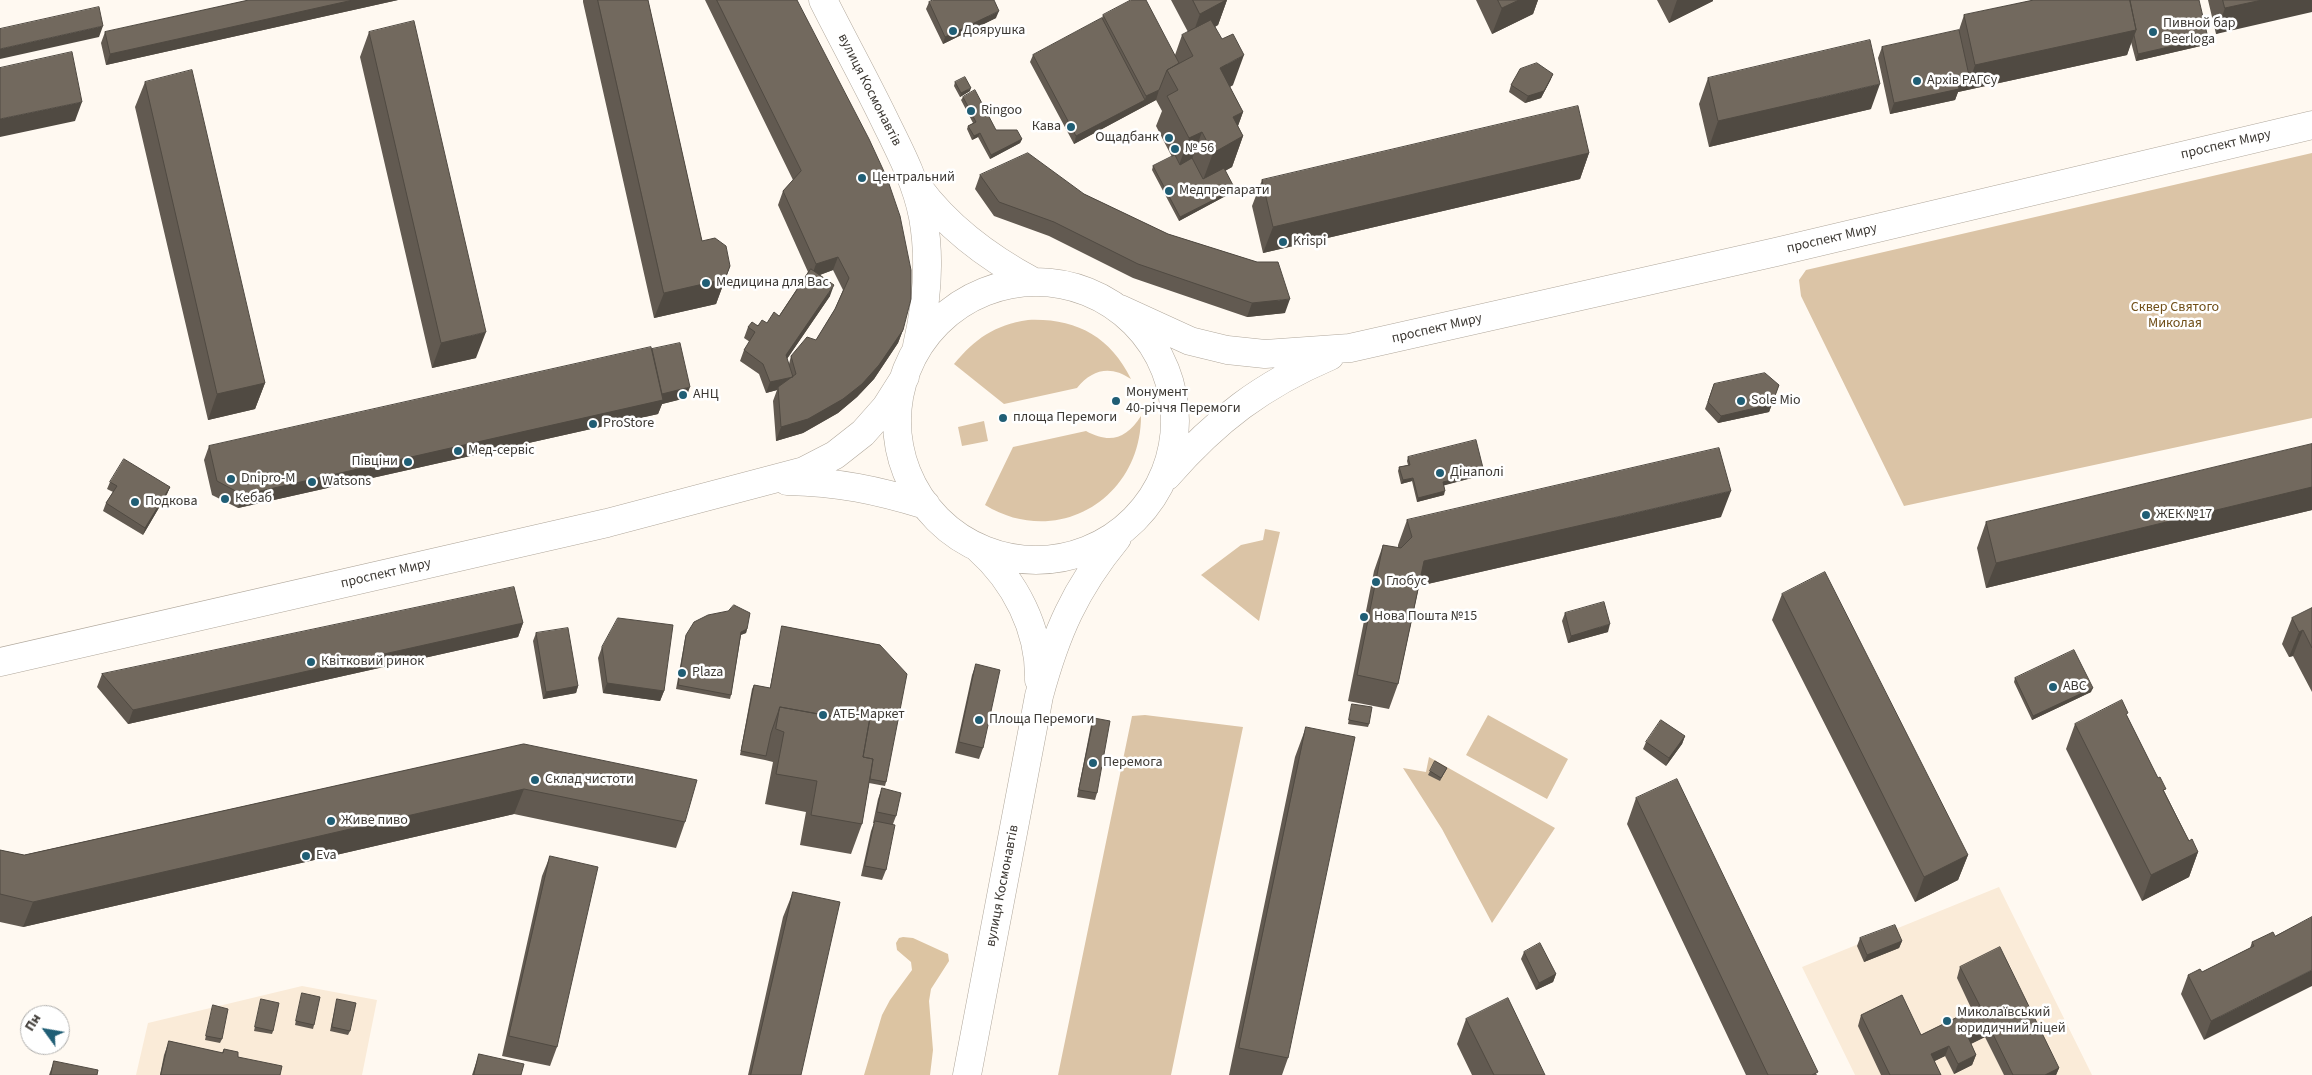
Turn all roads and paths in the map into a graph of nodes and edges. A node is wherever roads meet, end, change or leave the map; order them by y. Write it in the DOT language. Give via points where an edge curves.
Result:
graph roads {
  1 [pos="823,0"];
  2 [pos="2312,125"];
  3 [pos="913,180"];
  4 [pos="1034,282"];
  5 [pos="1120,309"];
  6 [pos="1350,348"];
  7 [pos="910,366"];
  8 [pos="770,481"];
  9 [pos="1160,484"];
  10 [pos="926,505"];
  11 [pos="1127,525"];
  12 [pos="976,546"];
  13 [pos="0,662"];
  14 [pos="1038,696"];
  15 [pos="967,1075"];
  1 -- 3 [label="main road, вулиця Космонавтів"];
  2 -- 6 [label="main road, проспект Миру" via="1767,254"];
  3 -- 4 [label="main road, вулиця Космонавтів" via="968,240"];
  3 -- 7 [label="main road, вулиця Космонавтів" via="923,217 928,286 923,320"];
  4 -- 5 [label="main road, проспект Миру" via="1079,288"];
  4 -- 7 [label="main road, проспект Миру" via="1002,286 972,298 945,316 923,340"];
  5 -- 6 [label="main road, проспект Миру" via="1190,341 1228,350 1265,354"];
  5 -- 9 [label="main road" via="1158,353 1172,389 1175,428 1168,466"];
  6 -- 9 [label="main road, проспект Миру" via="1275,383 1232,411 1194,445"];
  7 -- 8 [label="main road, проспект Миру" via="886,407 863,433 835,455 804,471"];
  7 -- 10 [label="main road, вулиця Космонавтів" via="898,410 900,444 909,476"];
  8 -- 10 [label="main road, проспект Миру" via="850,486"];
  8 -- 13 [label="main road, проспект Миру" via="607,523"];
  9 -- 11 [label="main road"];
  10 -- 12 [label="main road" via="954,532"];
  11 -- 12 [label="main road" via="1093,547 1054,558 1014,558"];
  11 -- 14 [label="main road, вулиця Космонавтів" via="1071,604"];
  12 -- 14 [label="main road, вулиця Космонавтів" via="1009,581 1027,617 1036,648"];
  14 -- 15 [label="main road, вулиця Космонавтів"];
}
